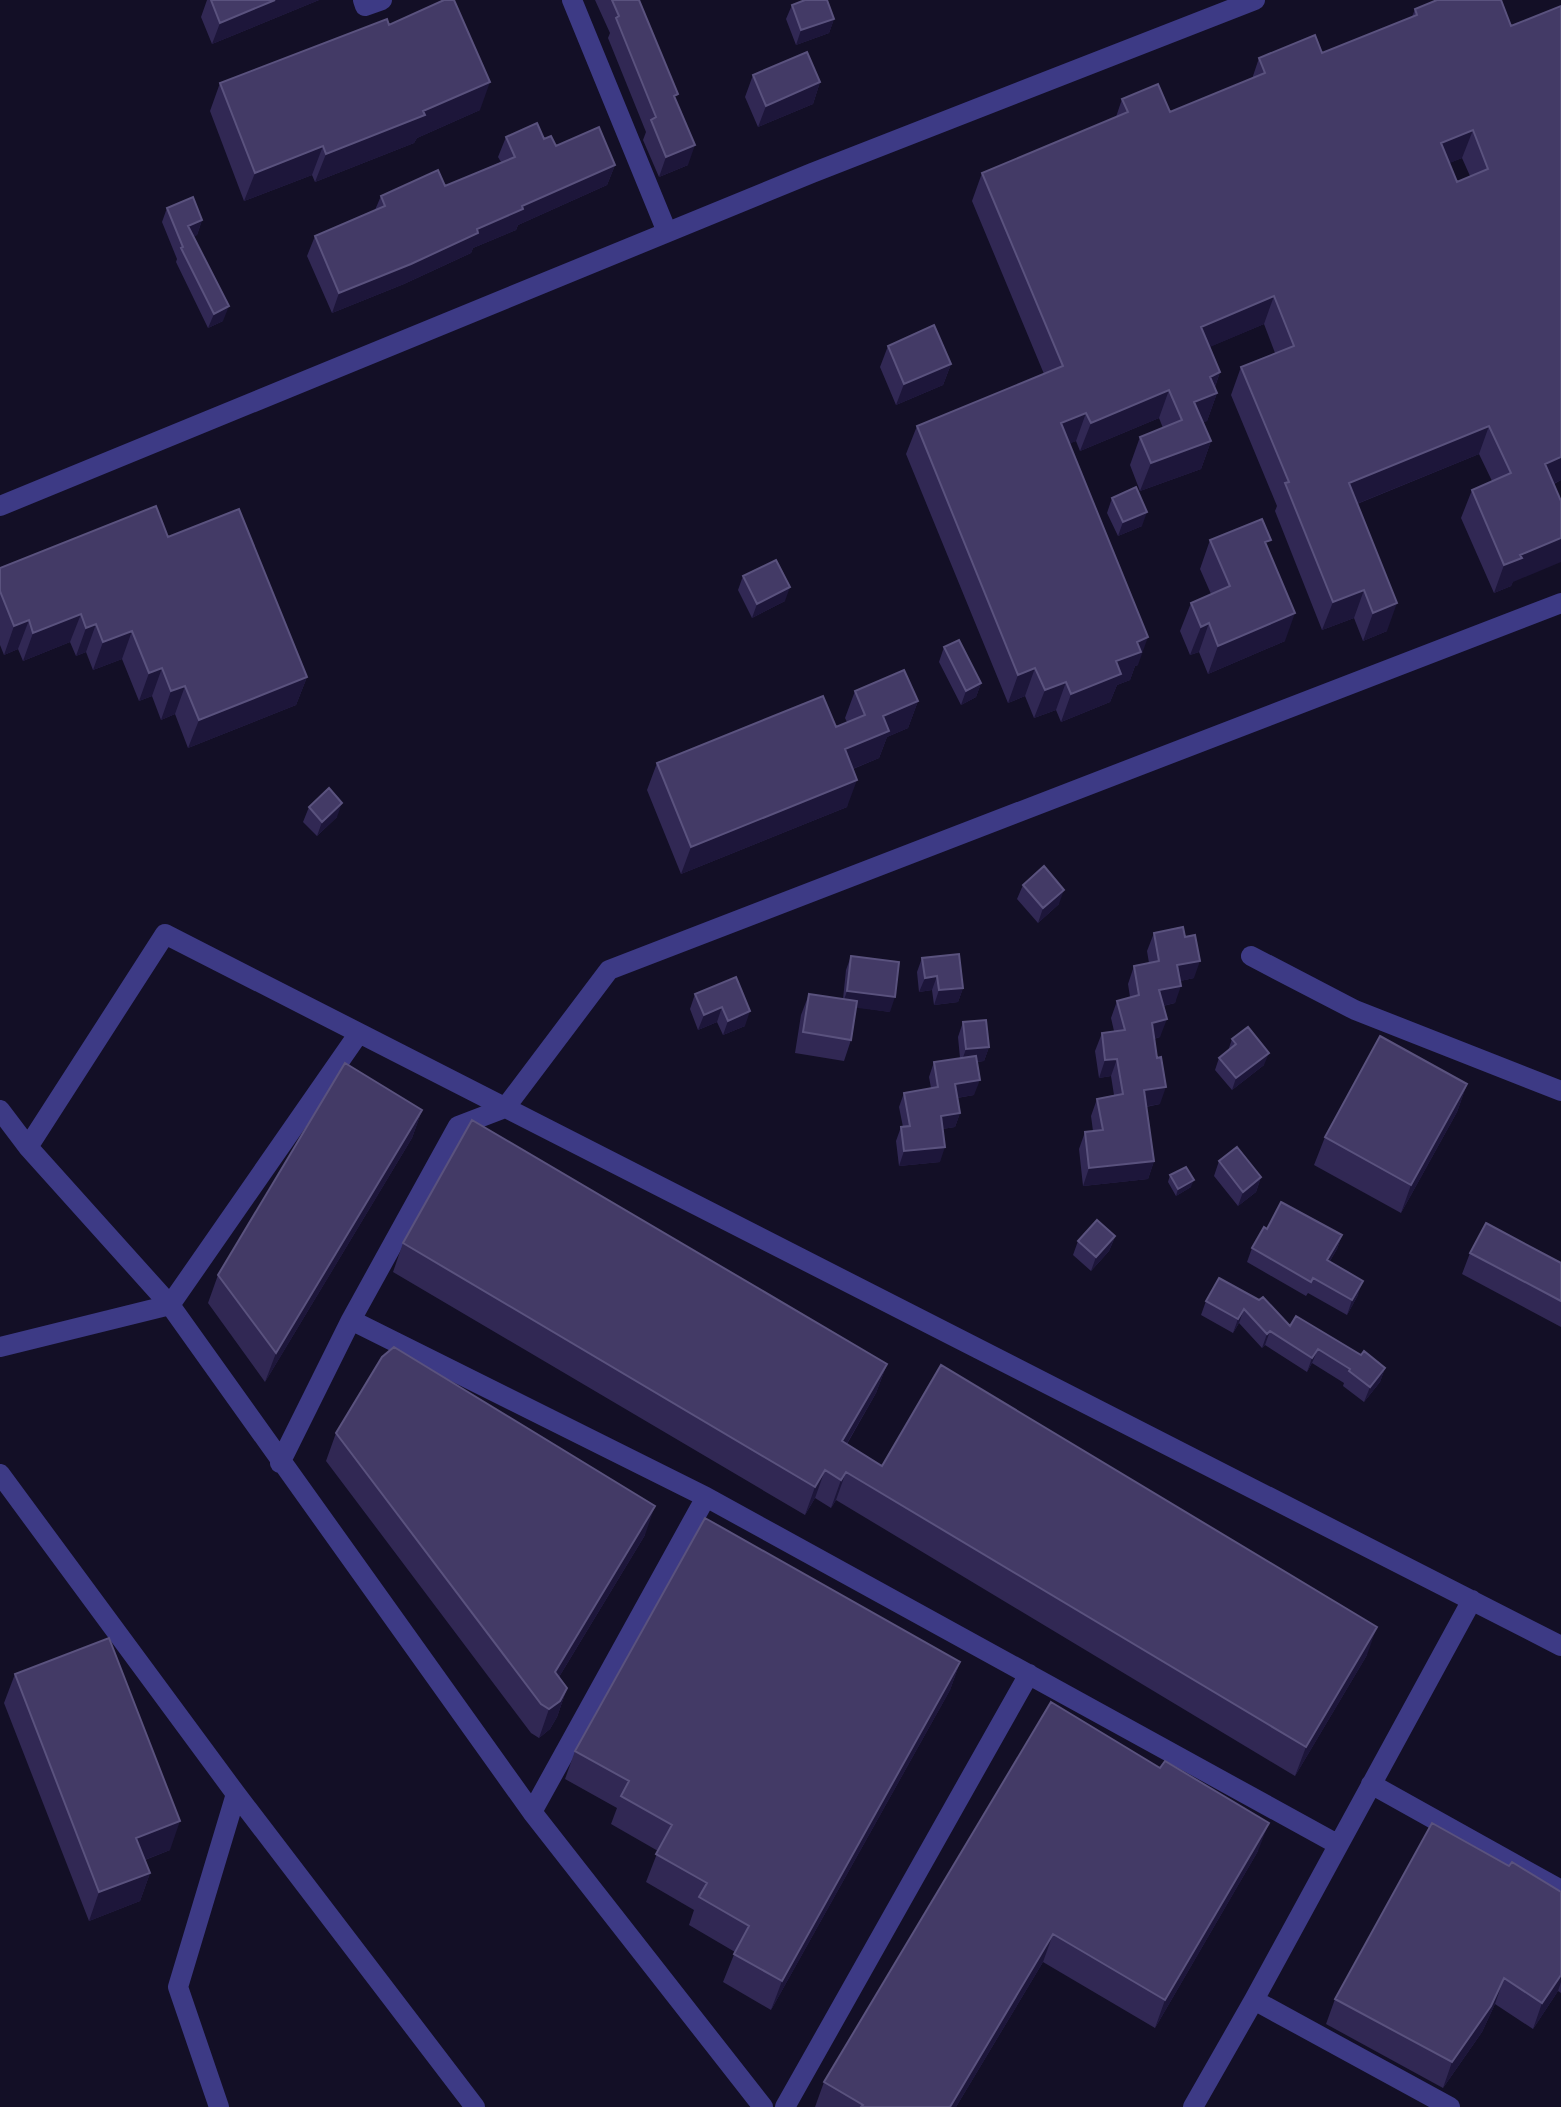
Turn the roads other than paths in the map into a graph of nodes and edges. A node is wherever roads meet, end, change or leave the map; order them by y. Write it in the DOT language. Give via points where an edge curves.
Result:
graph roads {
  1 [pos="363,0"];
  2 [pos="382,0"];
  3 [pos="572,0"];
  4 [pos="1255,0"];
  5 [pos="667,232"];
  6 [pos="0,506"];
  7 [pos="1561,603"];
  8 [pos="1251,956"];
  9 [pos="359,1033"];
  10 [pos="1561,1091"];
  11 [pos="505,1108"];
  12 [pos="0,1110"];
  13 [pos="28,1147"];
  14 [pos="170,1305"];
  15 [pos="351,1320"];
  16 [pos="0,1347"];
  17 [pos="280,1463"];
  18 [pos="0,1474"];
  19 [pos="706,1497"];
  20 [pos="1472,1600"];
  21 [pos="1561,1646"];
  22 [pos="1029,1674"];
  23 [pos="1371,1784"];
  24 [pos="236,1794"];
  25 [pos="532,1812"];
  26 [pos="1337,1844"];
  27 [pos="1561,1890"];
  28 [pos="1254,2000"];
  29 [pos="219,2107"];
  30 [pos="475,2107"];
  31 [pos="763,2107"];
  32 [pos="785,2107"];
  33 [pos="1193,2107"];
  34 [pos="1450,2107"];
  1 -- 2 [label="street" via="365,6"];
  3 -- 5 [label="street"];
  4 -- 5 [label="street"];
  5 -- 6 [label="street"];
  7 -- 11 [label="street" via="609,970"];
  8 -- 10 [label="street" via="1355,1010"];
  9 -- 11 [label="street"];
  9 -- 13 [label="street" via="165,934"];
  9 -- 14 [label="street"];
  11 -- 15 [label="street" via="458,1126"];
  11 -- 20 [label="street"];
  12 -- 13 [label="street"];
  13 -- 14 [label="street"];
  14 -- 16 [label="street"];
  14 -- 17 [label="street"];
  15 -- 17 [label="street"];
  15 -- 19 [label="street"];
  17 -- 25 [label="street"];
  18 -- 24 [label="street"];
  19 -- 22 [label="street"];
  19 -- 25 [label="street"];
  20 -- 21 [label="street"];
  20 -- 23 [label="street"];
  22 -- 26 [label="street"];
  22 -- 32 [label="street"];
  23 -- 26 [label="street"];
  23 -- 27 [label="street"];
  24 -- 29 [label="street" via="178,1987"];
  24 -- 30 [label="street"];
  25 -- 31 [label="street"];
  26 -- 28 [label="street"];
  28 -- 33 [label="street"];
  28 -- 34 [label="street"];
}
